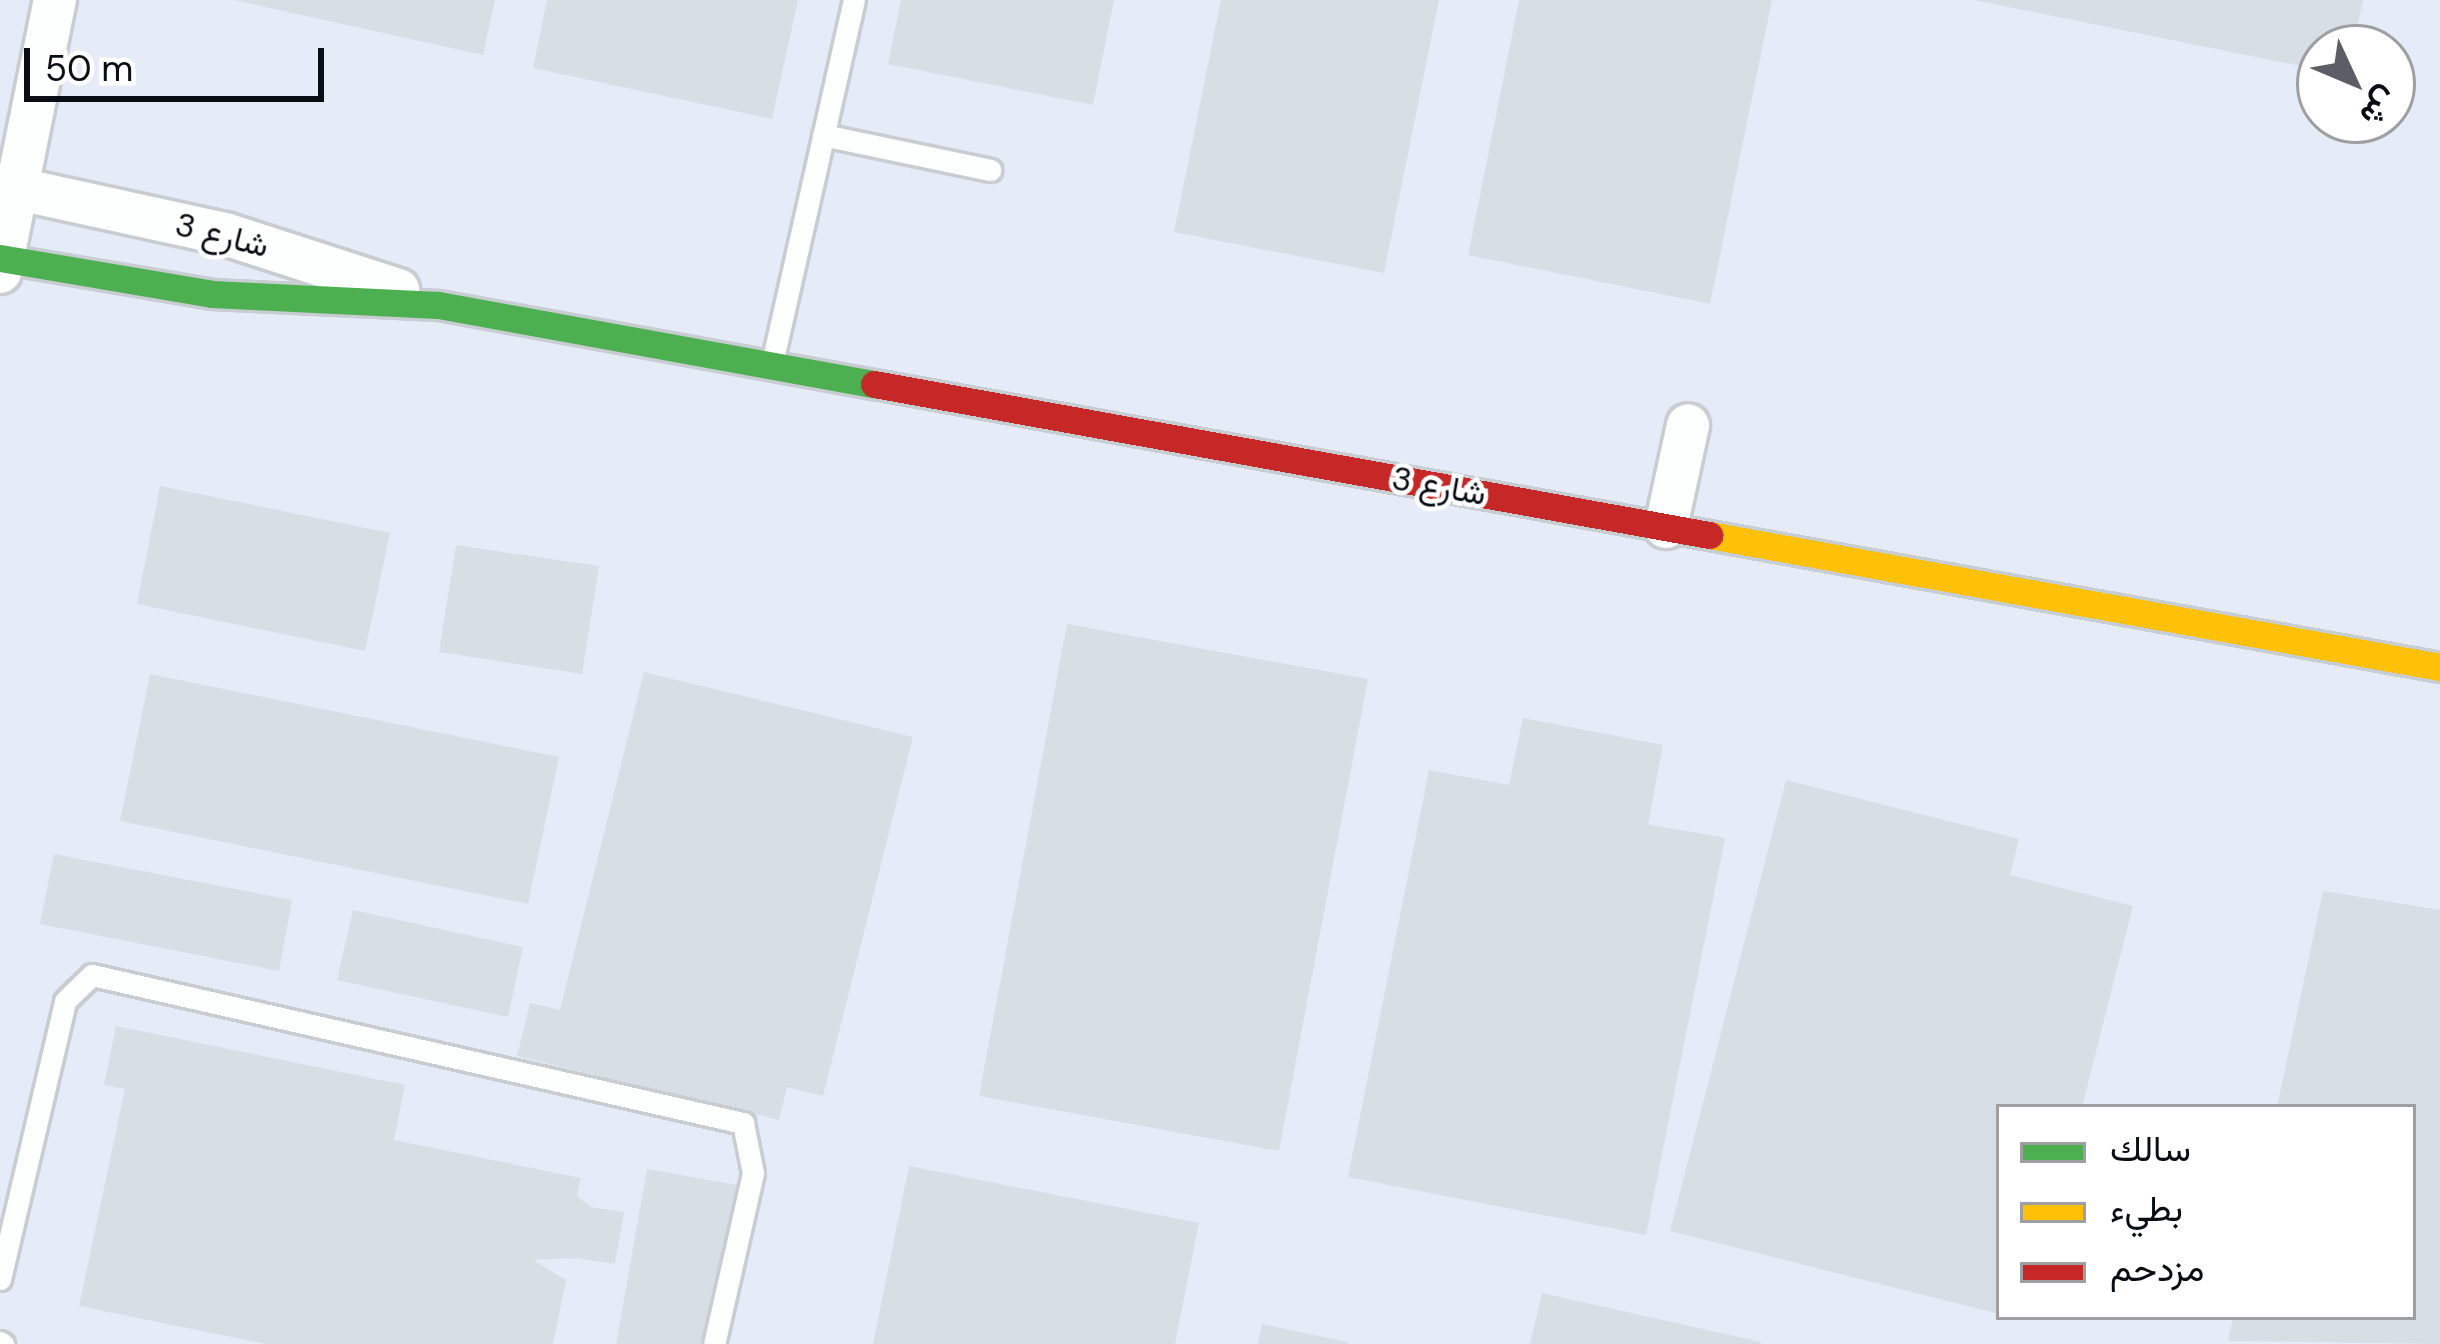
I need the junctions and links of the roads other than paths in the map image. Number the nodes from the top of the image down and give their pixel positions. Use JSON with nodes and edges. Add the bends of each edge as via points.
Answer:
{"nodes":[{"id":1,"x":55,"y":0,"type":"edge"},
{"id":2,"x":854,"y":0,"type":"edge"},
{"id":3,"x":824,"y":135,"type":"junction"},
{"id":4,"x":991,"y":170,"type":"dead end"},
{"id":5,"x":8,"y":187,"type":"edge"},
{"id":6,"x":1,"y":263,"type":"edge"},
{"id":7,"x":438,"y":305,"type":"junction"},
{"id":8,"x":771,"y":365,"type":"junction"},
{"id":9,"x":1688,"y":425,"type":"dead end"},
{"id":10,"x":1666,"y":527,"type":"junction"},
{"id":11,"x":2440,"y":667,"type":"edge"},
{"id":12,"x":0,"y":1279,"type":"edge"},
{"id":13,"x":714,"y":1344,"type":"edge"}],
"edges":[{"from":1,"to":5,"type":"street"},
{"from":2,"to":3,"type":"lane"},
{"from":3,"to":4,"type":"lane"},
{"from":3,"to":8,"type":"lane"},
{"from":5,"to":6,"type":"street"},
{"from":5,"to":7,"type":"street","name":"شارع 3","via":[[243,239]]},
{"from":6,"to":7,"type":"street","name":"شارع 3","via":[[212,294]]},
{"from":7,"to":8,"type":"street","name":"شارع 3"},
{"from":8,"to":10,"type":"street","name":"شارع 3"},
{"from":9,"to":10,"type":"street"},
{"from":10,"to":11,"type":"street","name":"شارع 3"},
{"from":12,"to":13,"type":"lane","via":[[65,1001],[92,975],[742,1123],[752,1173]]}]}
